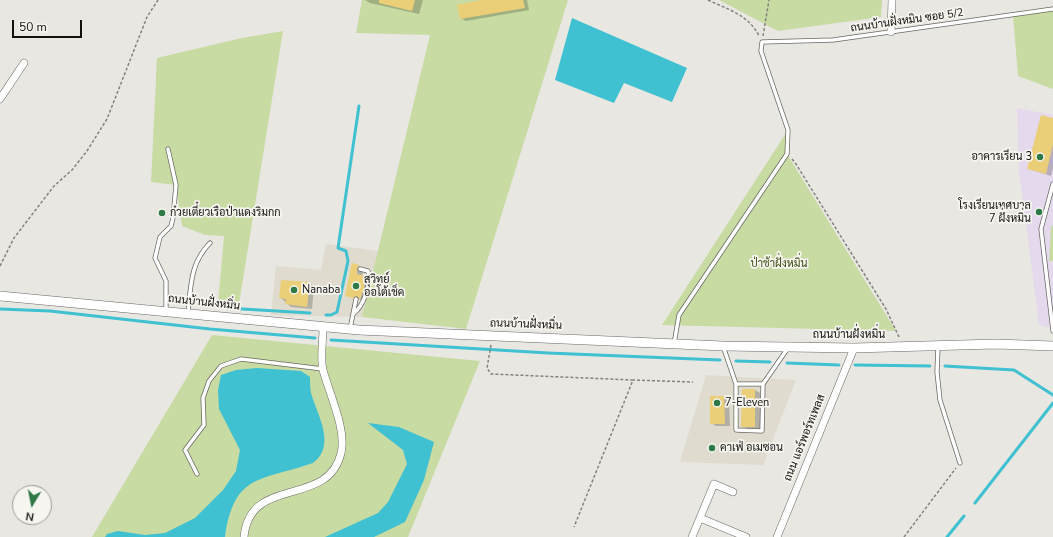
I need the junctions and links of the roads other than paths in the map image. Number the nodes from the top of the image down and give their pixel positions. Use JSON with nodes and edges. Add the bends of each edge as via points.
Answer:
{"nodes":[{"id":1,"x":892,"y":0,"type":"edge"},
{"id":2,"x":1053,"y":9,"type":"edge"},
{"id":3,"x":891,"y":32,"type":"junction"},
{"id":4,"x":24,"y":64,"type":"dead end"},
{"id":5,"x":0,"y":99,"type":"edge"},
{"id":6,"x":168,"y":149,"type":"dead end"},
{"id":7,"x":1053,"y":184,"type":"edge"},
{"id":8,"x":210,"y":243,"type":"dead end"},
{"id":9,"x":360,"y":269,"type":"dead end"},
{"id":10,"x":1047,"y":270,"type":"junction"},
{"id":11,"x":1053,"y":271,"type":"edge"},
{"id":12,"x":0,"y":296,"type":"edge"},
{"id":13,"x":356,"y":299,"type":"dead end"},
{"id":14,"x":166,"y":311,"type":"junction"},
{"id":15,"x":188,"y":314,"type":"junction"},
{"id":16,"x":353,"y":314,"type":"junction"},
{"id":17,"x":323,"y":328,"type":"junction"},
{"id":18,"x":350,"y":330,"type":"junction"},
{"id":19,"x":1053,"y":331,"type":"edge"},
{"id":20,"x":674,"y":344,"type":"junction"},
{"id":21,"x":938,"y":345,"type":"junction"},
{"id":22,"x":723,"y":346,"type":"junction"},
{"id":23,"x":1053,"y":346,"type":"edge"},
{"id":24,"x":788,"y":347,"type":"junction"},
{"id":25,"x":854,"y":348,"type":"junction"},
{"id":26,"x":323,"y":369,"type":"junction"},
{"id":27,"x":736,"y":384,"type":"junction"},
{"id":28,"x":763,"y":384,"type":"junction"},
{"id":29,"x":960,"y":463,"type":"road end"},
{"id":30,"x":197,"y":474,"type":"dead end"},
{"id":31,"x":733,"y":492,"type":"dead end"},
{"id":32,"x":700,"y":518,"type":"junction"},
{"id":33,"x":244,"y":537,"type":"edge"},
{"id":34,"x":692,"y":537,"type":"edge"},
{"id":35,"x":746,"y":537,"type":"edge"},
{"id":36,"x":777,"y":537,"type":"edge"}],
"edges":[{"from":1,"to":3,"type":"street"},
{"from":2,"to":3,"type":"lane","name":"ถนนบ้านฝั่งหมิน ซอย 5/2"},
{"from":3,"to":20,"type":"lane","name":"ถนนบ้านฝั่งหมิน ซอย 5/2","via":[[833,40],[762,42],[762,51],[788,130],[787,154],[678,315]]},
{"from":4,"to":5,"type":"street"},
{"from":6,"to":14,"type":"lane","via":[[176,185],[174,218],[171,226],[160,237],[155,258],[166,281]]},
{"from":7,"to":10,"type":"lane","via":[[1041,229]]},
{"from":8,"to":15,"type":"lane","via":[[198,256],[195,265]]},
{"from":9,"to":16,"type":"lane","via":[[368,271],[370,276],[364,301]]},
{"from":10,"to":11,"type":"lane"},
{"from":10,"to":19,"type":"lane"},
{"from":12,"to":14,"type":"street","name":"ถนนบ้านฝั่งหมิ่น"},
{"from":13,"to":16,"type":"lane"},
{"from":14,"to":15,"type":"street","name":"ถนนบ้านฝั่งหมิ่น"},
{"from":15,"to":17,"type":"street","name":"ถนนบ้านฝั่งหมิ่น"},
{"from":16,"to":18,"type":"lane"},
{"from":17,"to":18,"type":"street","name":"ถนนบ้านฝั่งหมิ่น"},
{"from":17,"to":26,"type":"street"},
{"from":18,"to":20,"type":"street","name":"ถนนบ้านฝั่งหมิ่น"},
{"from":20,"to":22,"type":"street","name":"ถนนบ้านฝั่งหมิ่น"},
{"from":21,"to":23,"type":"street","name":"ถนนบ้านฝั่งหมิ่น"},
{"from":21,"to":25,"type":"street","name":"ถนนบ้านฝั่งหมิ่น"},
{"from":21,"to":29,"type":"lane","via":[[940,400]]},
{"from":22,"to":24,"type":"street","name":"ถนนบ้านฝั่งหมิ่น"},
{"from":22,"to":27,"type":"lane"},
{"from":24,"to":25,"type":"street","name":"ถนนบ้านฝั่งหมิ่น"},
{"from":24,"to":28,"type":"lane"},
{"from":25,"to":36,"type":"street","name":"ถนน แอร์พอร์ทเพลส"},
{"from":26,"to":30,"type":"lane","via":[[241,359],[221,366],[208,380],[203,398],[204,425],[185,450]]},
{"from":26,"to":33,"type":"street","via":[[340,423],[342,452],[335,471],[316,485],[273,497],[253,510],[244,530]]},
{"from":27,"to":28,"type":"lane"},
{"from":27,"to":28,"type":"lane","via":[[736,430],[762,431]]},
{"from":31,"to":32,"type":"street","via":[[714,484]]},
{"from":32,"to":34,"type":"street"},
{"from":32,"to":35,"type":"street"}]}
